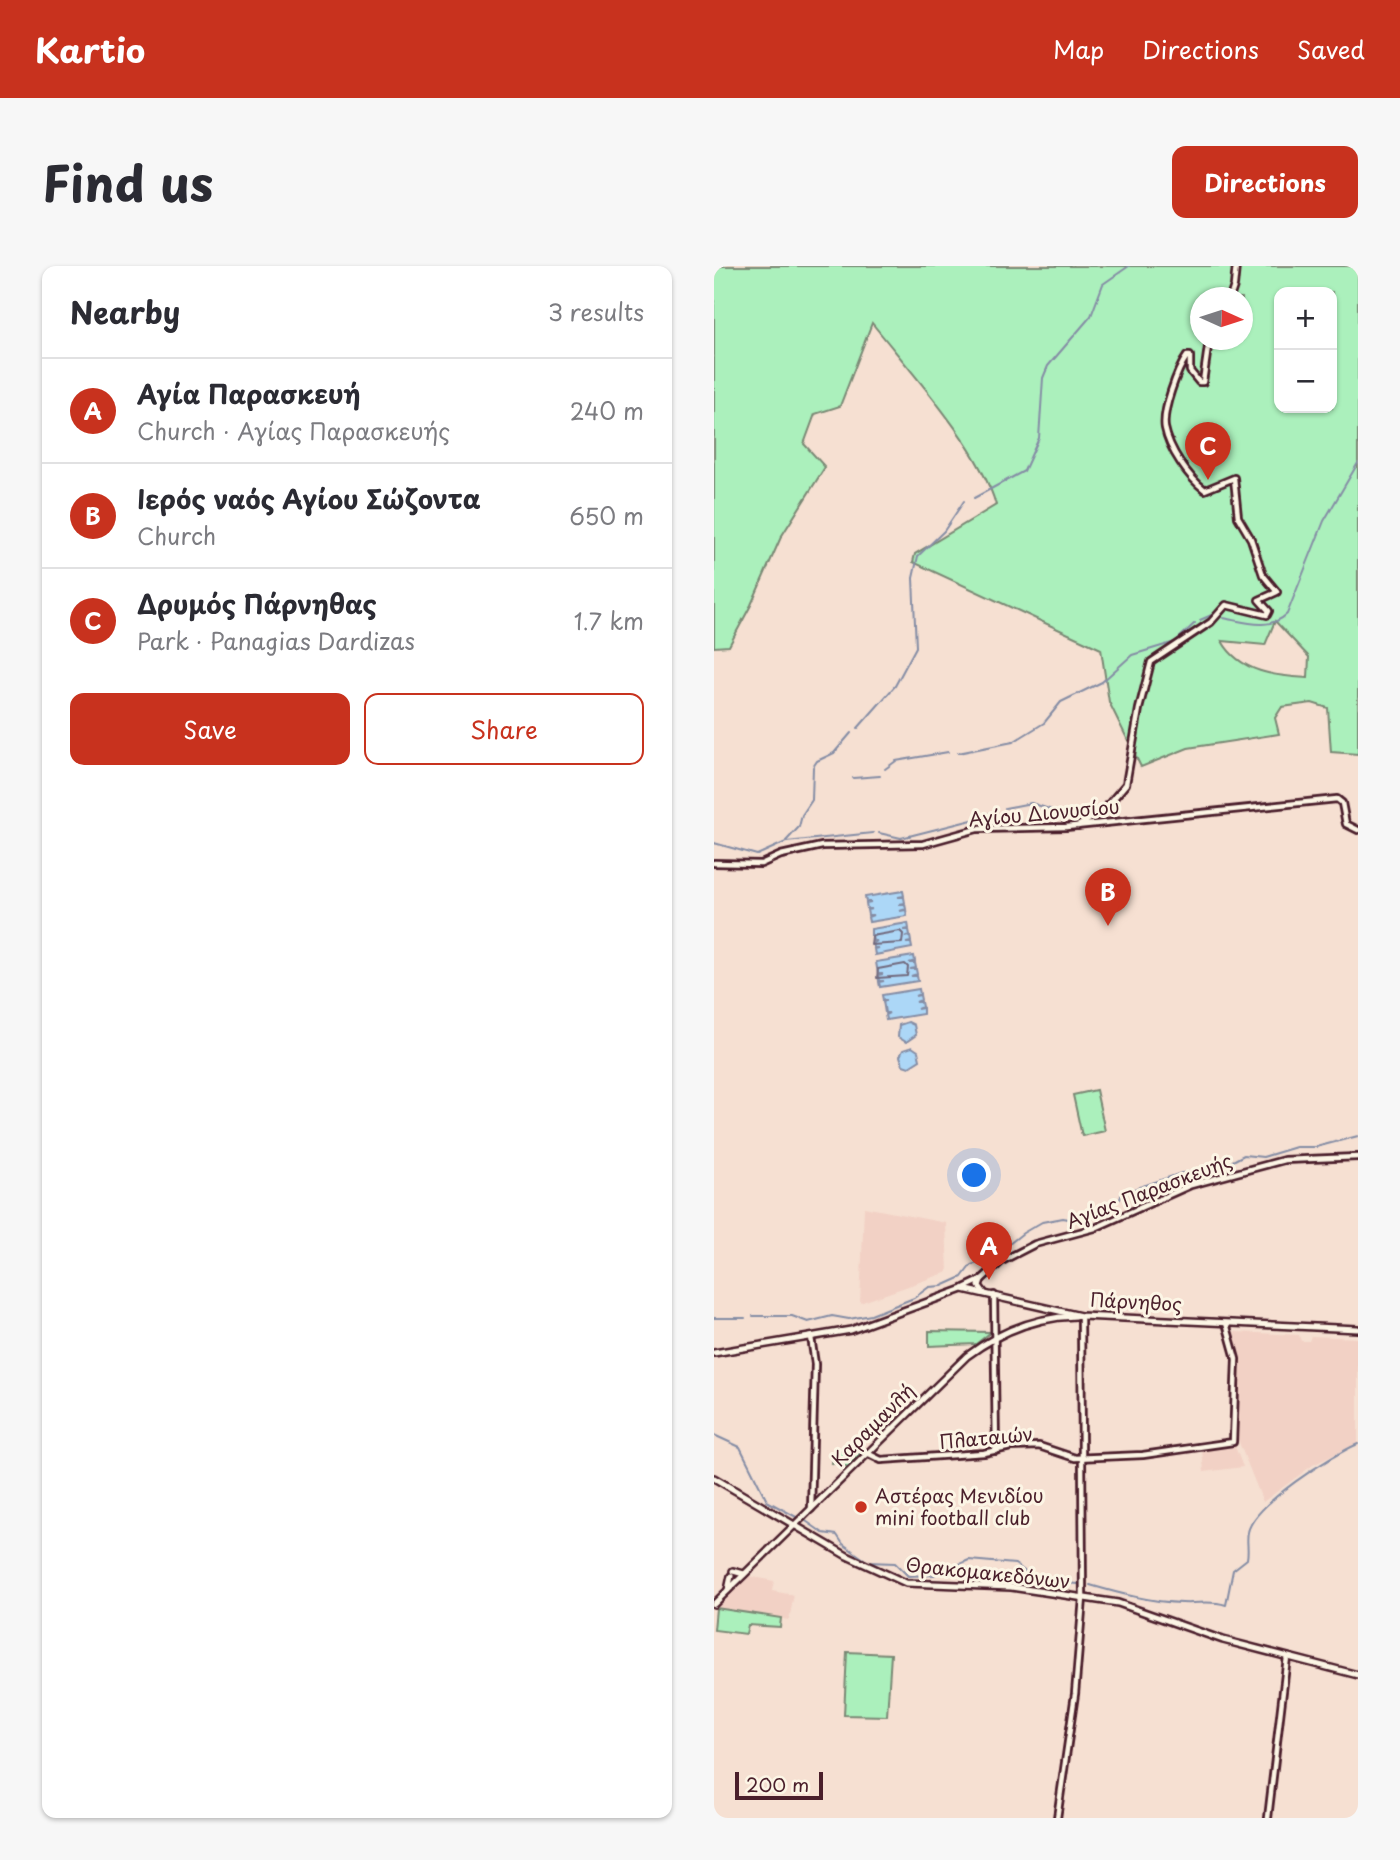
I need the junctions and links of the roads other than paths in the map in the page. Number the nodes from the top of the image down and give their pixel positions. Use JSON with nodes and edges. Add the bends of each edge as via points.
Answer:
{"nodes":[{"id":1,"x":1236,"y":266,"type":"edge"},
{"id":2,"x":1234,"y":287,"type":"edge"},
{"id":3,"x":1208,"y":350,"type":"edge"},
{"id":4,"x":1096,"y":816,"type":"junction"},
{"id":5,"x":1100,"y":822,"type":"junction"},
{"id":6,"x":1078,"y":825,"type":"junction"},
{"id":7,"x":1358,"y":830,"type":"edge"},
{"id":8,"x":714,"y":863,"type":"edge"},
{"id":9,"x":1358,"y":1157,"type":"edge"},
{"id":10,"x":981,"y":1280,"type":"junction"},
{"id":11,"x":963,"y":1289,"type":"junction"},
{"id":12,"x":984,"y":1293,"type":"junction"},
{"id":13,"x":994,"y":1295,"type":"junction"},
{"id":14,"x":1082,"y":1316,"type":"junction"},
{"id":15,"x":1226,"y":1323,"type":"junction"},
{"id":16,"x":1358,"y":1329,"type":"edge"},
{"id":17,"x":811,"y":1337,"type":"junction"},
{"id":18,"x":993,"y":1337,"type":"junction"},
{"id":19,"x":714,"y":1353,"type":"edge"},
{"id":20,"x":996,"y":1451,"type":"junction"},
{"id":21,"x":867,"y":1454,"type":"junction"},
{"id":22,"x":1082,"y":1457,"type":"junction"},
{"id":23,"x":714,"y":1478,"type":"edge"},
{"id":24,"x":811,"y":1509,"type":"junction"},
{"id":25,"x":794,"y":1525,"type":"junction"},
{"id":26,"x":744,"y":1574,"type":"junction"},
{"id":27,"x":727,"y":1592,"type":"junction"},
{"id":28,"x":1083,"y":1598,"type":"junction"},
{"id":29,"x":714,"y":1604,"type":"edge"},
{"id":30,"x":1287,"y":1657,"type":"junction"},
{"id":31,"x":1358,"y":1675,"type":"edge"},
{"id":32,"x":1057,"y":1818,"type":"edge"},
{"id":33,"x":1268,"y":1818,"type":"edge"}],
"edges":[{"from":1,"to":2,"type":"street"},
{"from":3,"to":4,"type":"street","via":[[1203,382],[1190,370],[1190,356],[1179,369],[1166,430],[1185,472],[1205,490],[1234,478],[1238,517],[1251,539],[1259,568],[1277,592],[1259,600],[1269,611],[1267,615],[1225,605],[1212,622],[1151,662],[1127,782]]},
{"from":4,"to":5,"type":"street"},
{"from":4,"to":6,"type":"street"},
{"from":5,"to":6,"type":"street","name":"Αγίου Διονυσίου"},
{"from":5,"to":7,"type":"street","name":"Αγίου Διονυσίου","via":[[1337,799],[1346,824]]},
{"from":6,"to":8,"type":"street","name":"Αγίου Διονυσίου","via":[[977,829],[923,844],[822,846],[761,864]]},
{"from":9,"to":10,"type":"street","name":"Αγίας Παρασκευής","via":[[1284,1160],[1208,1180],[1095,1228],[1035,1244],[1002,1261]]},
{"from":10,"to":11,"type":"street","name":"Αγίας Παρασκευής"},
{"from":10,"to":12,"type":"main road"},
{"from":11,"to":12,"type":"main road","name":"Πάρνηθος"},
{"from":11,"to":17,"type":"main road","via":[[859,1328]]},
{"from":12,"to":13,"type":"main road","name":"Πάρνηθος"},
{"from":13,"to":14,"type":"main road","name":"Πάρνηθος"},
{"from":13,"to":18,"type":"street"},
{"from":14,"to":15,"type":"main road","name":"Πάρνηθος"},
{"from":14,"to":18,"type":"main road","name":"Καραμανλή","via":[[1038,1321]]},
{"from":14,"to":22,"type":"street"},
{"from":15,"to":16,"type":"main road","name":"Πάρνηθος"},
{"from":15,"to":22,"type":"street","name":"Πλαταιών","via":[[1237,1363],[1233,1442],[1143,1455]]},
{"from":17,"to":19,"type":"main road"},
{"from":17,"to":24,"type":"street","via":[[815,1364]]},
{"from":18,"to":20,"type":"street"},
{"from":18,"to":21,"type":"main road","name":"Καραμανλή","via":[[953,1367]]},
{"from":20,"to":21,"type":"street","name":"Πλαταιών","via":[[881,1460]]},
{"from":20,"to":22,"type":"street","name":"Πλαταιών","via":[[1039,1446]]},
{"from":21,"to":24,"type":"main road","name":"Καραμανλή"},
{"from":22,"to":28,"type":"street"},
{"from":23,"to":25,"type":"main road","name":"Θρακομακεδόνων"},
{"from":24,"to":25,"type":"main road","name":"Καραμανλή"},
{"from":25,"to":26,"type":"main road","name":"Καραμανλή"},
{"from":25,"to":28,"type":"main road","name":"Θρακομακεδόνων","via":[[863,1565],[909,1584],[1011,1587]]},
{"from":26,"to":27,"type":"main road","name":"Καραμανλή"},
{"from":26,"to":27,"type":"main road","via":[[732,1574]]},
{"from":27,"to":29,"type":"main road","name":"Καραμανλή"},
{"from":28,"to":30,"type":"main road","name":"Θρακομακεδόνων","via":[[1136,1607],[1223,1640]]},
{"from":28,"to":32,"type":"street"},
{"from":30,"to":31,"type":"main road","name":"Θρακομακεδόνων"},
{"from":30,"to":33,"type":"street"}]}
